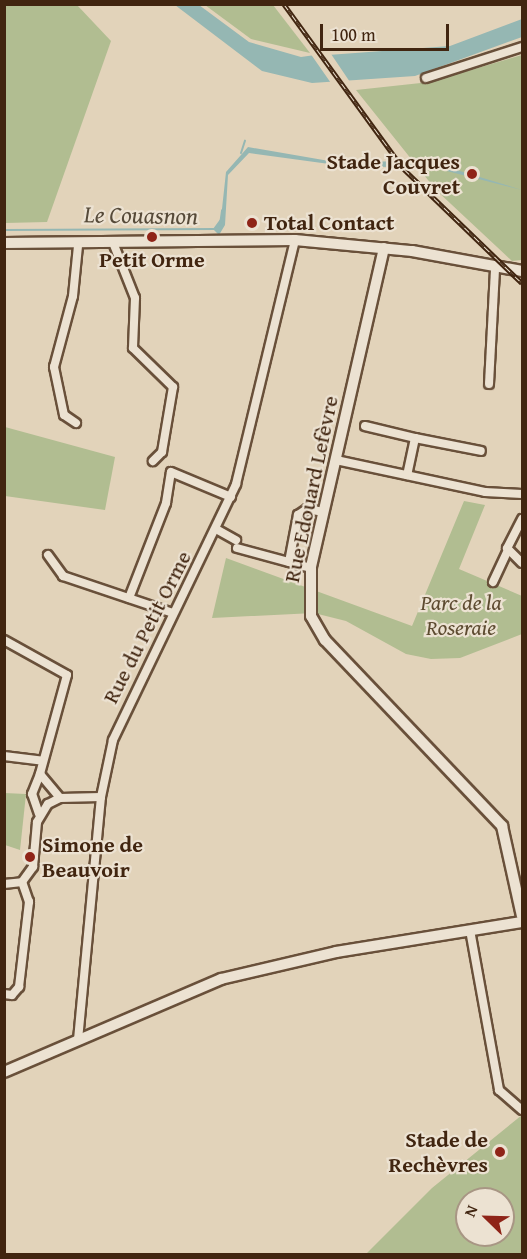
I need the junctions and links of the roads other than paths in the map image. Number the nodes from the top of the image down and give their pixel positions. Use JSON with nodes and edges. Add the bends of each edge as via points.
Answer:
{"nodes":[{"id":1,"x":522,"y":47,"type":"edge"},
{"id":2,"x":426,"y":78,"type":"dead end"},
{"id":3,"x":295,"y":240,"type":"junction"},
{"id":4,"x":4,"y":243,"type":"edge"},
{"id":5,"x":114,"y":245,"type":"junction"},
{"id":6,"x":78,"y":246,"type":"junction"},
{"id":7,"x":384,"y":248,"type":"junction"},
{"id":8,"x":495,"y":268,"type":"junction"},
{"id":9,"x":522,"y":271,"type":"edge"},
{"id":10,"x":489,"y":384,"type":"dead end"},
{"id":11,"x":76,"y":423,"type":"dead end"},
{"id":12,"x":365,"y":426,"type":"dead end"},
{"id":13,"x":415,"y":438,"type":"junction"},
{"id":14,"x":481,"y":451,"type":"dead end"},
{"id":15,"x":336,"y":460,"type":"junction"},
{"id":16,"x":153,"y":461,"type":"dead end"},
{"id":17,"x":406,"y":475,"type":"junction"},
{"id":18,"x":522,"y":494,"type":"edge"},
{"id":19,"x":231,"y":497,"type":"junction"},
{"id":20,"x":324,"y":512,"type":"junction"},
{"id":21,"x":522,"y":519,"type":"edge"},
{"id":22,"x":216,"y":529,"type":"junction"},
{"id":23,"x":236,"y":540,"type":"dead end"},
{"id":24,"x":237,"y":549,"type":"dead end"},
{"id":25,"x":507,"y":552,"type":"junction"},
{"id":26,"x":48,"y":555,"type":"dead end"},
{"id":27,"x":289,"y":562,"type":"junction"},
{"id":28,"x":522,"y":563,"type":"edge"},
{"id":29,"x":311,"y":568,"type":"junction"},
{"id":30,"x":493,"y":582,"type":"dead end"},
{"id":31,"x":129,"y":598,"type":"junction"},
{"id":32,"x":173,"y":613,"type":"junction"},
{"id":33,"x":4,"y":640,"type":"edge"},
{"id":34,"x":4,"y":756,"type":"edge"},
{"id":35,"x":43,"y":761,"type":"junction"},
{"id":36,"x":40,"y":774,"type":"junction"},
{"id":37,"x":101,"y":797,"type":"junction"},
{"id":38,"x":60,"y":798,"type":"junction"},
{"id":39,"x":39,"y":814,"type":"junction"},
{"id":40,"x":22,"y":882,"type":"junction"},
{"id":41,"x":4,"y":884,"type":"edge"},
{"id":42,"x":522,"y":916,"type":"edge"},
{"id":43,"x":522,"y":922,"type":"edge"},
{"id":44,"x":470,"y":930,"type":"junction"},
{"id":45,"x":4,"y":994,"type":"edge"},
{"id":46,"x":78,"y":1040,"type":"junction"},
{"id":47,"x":4,"y":1072,"type":"edge"},
{"id":48,"x":522,"y":1110,"type":"edge"}],
"edges":[{"from":1,"to":2,"type":"street"},
{"from":3,"to":5,"type":"street"},
{"from":3,"to":7,"type":"street"},
{"from":3,"to":19,"type":"street","name":"Rue du Petit Orme"},
{"from":4,"to":6,"type":"street"},
{"from":5,"to":6,"type":"street"},
{"from":5,"to":16,"type":"street","via":[[135,298],[133,348],[173,387],[162,452]]},
{"from":6,"to":11,"type":"street","via":[[73,296],[54,367],[64,415]]},
{"from":7,"to":8,"type":"street"},
{"from":7,"to":15,"type":"street","name":"Rue Edouard Lefèvre"},
{"from":8,"to":9,"type":"street"},
{"from":8,"to":10,"type":"street"},
{"from":12,"to":13,"type":"street"},
{"from":13,"to":14,"type":"street"},
{"from":13,"to":17,"type":"street"},
{"from":15,"to":17,"type":"street"},
{"from":15,"to":20,"type":"street","name":"Rue Edouard Lefèvre"},
{"from":17,"to":18,"type":"street","via":[[485,492]]},
{"from":19,"to":22,"type":"street","name":"Rue du Petit Orme"},
{"from":19,"to":31,"type":"street","via":[[171,472],[166,503]]},
{"from":20,"to":27,"type":"street","via":[[307,509],[298,514]]},
{"from":20,"to":29,"type":"street","name":"Rue Edouard Lefèvre"},
{"from":21,"to":25,"type":"street"},
{"from":22,"to":23,"type":"street"},
{"from":22,"to":32,"type":"street","name":"Rue du Petit Orme"},
{"from":24,"to":27,"type":"street"},
{"from":25,"to":28,"type":"street"},
{"from":25,"to":30,"type":"street"},
{"from":26,"to":31,"type":"street","via":[[63,576]]},
{"from":27,"to":29,"type":"street"},
{"from":29,"to":42,"type":"street","name":"Rue Edouard Lefèvre","via":[[310,609],[320,634],[502,826]]},
{"from":31,"to":32,"type":"street"},
{"from":32,"to":37,"type":"street","name":"Rue du Petit Orme","via":[[113,740]]},
{"from":33,"to":35,"type":"street","via":[[67,675]]},
{"from":34,"to":35,"type":"street"},
{"from":35,"to":36,"type":"street"},
{"from":36,"to":38,"type":"street"},
{"from":36,"to":39,"type":"street","via":[[32,794]]},
{"from":37,"to":38,"type":"street"},
{"from":37,"to":46,"type":"street","name":"Rue du Petit Orme"},
{"from":38,"to":39,"type":"street"},
{"from":39,"to":40,"type":"street","via":[[33,867]]},
{"from":40,"to":41,"type":"street"},
{"from":40,"to":45,"type":"street","via":[[29,902],[19,987],[12,995]]},
{"from":43,"to":44,"type":"street"},
{"from":44,"to":46,"type":"street","via":[[336,952],[221,979]]},
{"from":44,"to":48,"type":"street","via":[[499,1090]]},
{"from":46,"to":47,"type":"street"}]}
